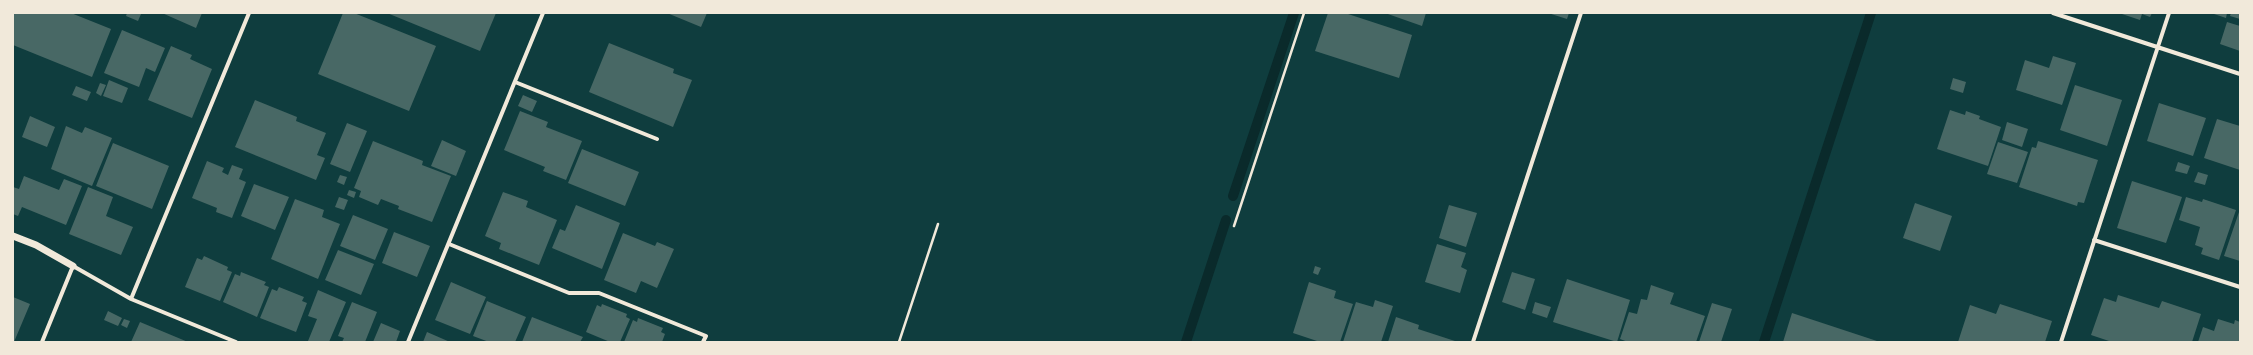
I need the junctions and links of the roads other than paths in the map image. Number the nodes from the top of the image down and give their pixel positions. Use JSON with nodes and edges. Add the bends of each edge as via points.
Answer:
{"nodes":[{"id":1,"x":249,"y":13,"type":"edge"},
{"id":2,"x":543,"y":13,"type":"edge"},
{"id":3,"x":1581,"y":13,"type":"edge"},
{"id":4,"x":2053,"y":13,"type":"edge"},
{"id":5,"x":2168,"y":13,"type":"edge"},
{"id":6,"x":2157,"y":47,"type":"junction"},
{"id":7,"x":2240,"y":74,"type":"edge"},
{"id":8,"x":515,"y":82,"type":"junction"},
{"id":9,"x":657,"y":139,"type":"dead end"},
{"id":10,"x":13,"y":236,"type":"edge"},
{"id":11,"x":2094,"y":240,"type":"junction"},
{"id":12,"x":449,"y":244,"type":"junction"},
{"id":13,"x":73,"y":266,"type":"junction"},
{"id":14,"x":2240,"y":287,"type":"edge"},
{"id":15,"x":131,"y":299,"type":"junction"},
{"id":16,"x":42,"y":342,"type":"edge"},
{"id":17,"x":236,"y":342,"type":"edge"},
{"id":18,"x":408,"y":342,"type":"edge"},
{"id":19,"x":703,"y":342,"type":"edge"},
{"id":20,"x":1473,"y":342,"type":"edge"},
{"id":21,"x":2061,"y":342,"type":"edge"}],
"edges":[{"from":1,"to":15,"type":"street"},
{"from":2,"to":8,"type":"street"},
{"from":3,"to":20,"type":"street"},
{"from":4,"to":6,"type":"street"},
{"from":5,"to":6,"type":"street"},
{"from":6,"to":7,"type":"street"},
{"from":6,"to":11,"type":"street"},
{"from":8,"to":9,"type":"street"},
{"from":8,"to":12,"type":"street"},
{"from":10,"to":13,"type":"street","via":[[36,245]]},
{"from":11,"to":14,"type":"street"},
{"from":11,"to":21,"type":"street"},
{"from":12,"to":18,"type":"street"},
{"from":12,"to":19,"type":"street","via":[[569,293],[599,293],[706,336]]},
{"from":13,"to":15,"type":"street"},
{"from":13,"to":16,"type":"street"},
{"from":15,"to":17,"type":"street"}]}
